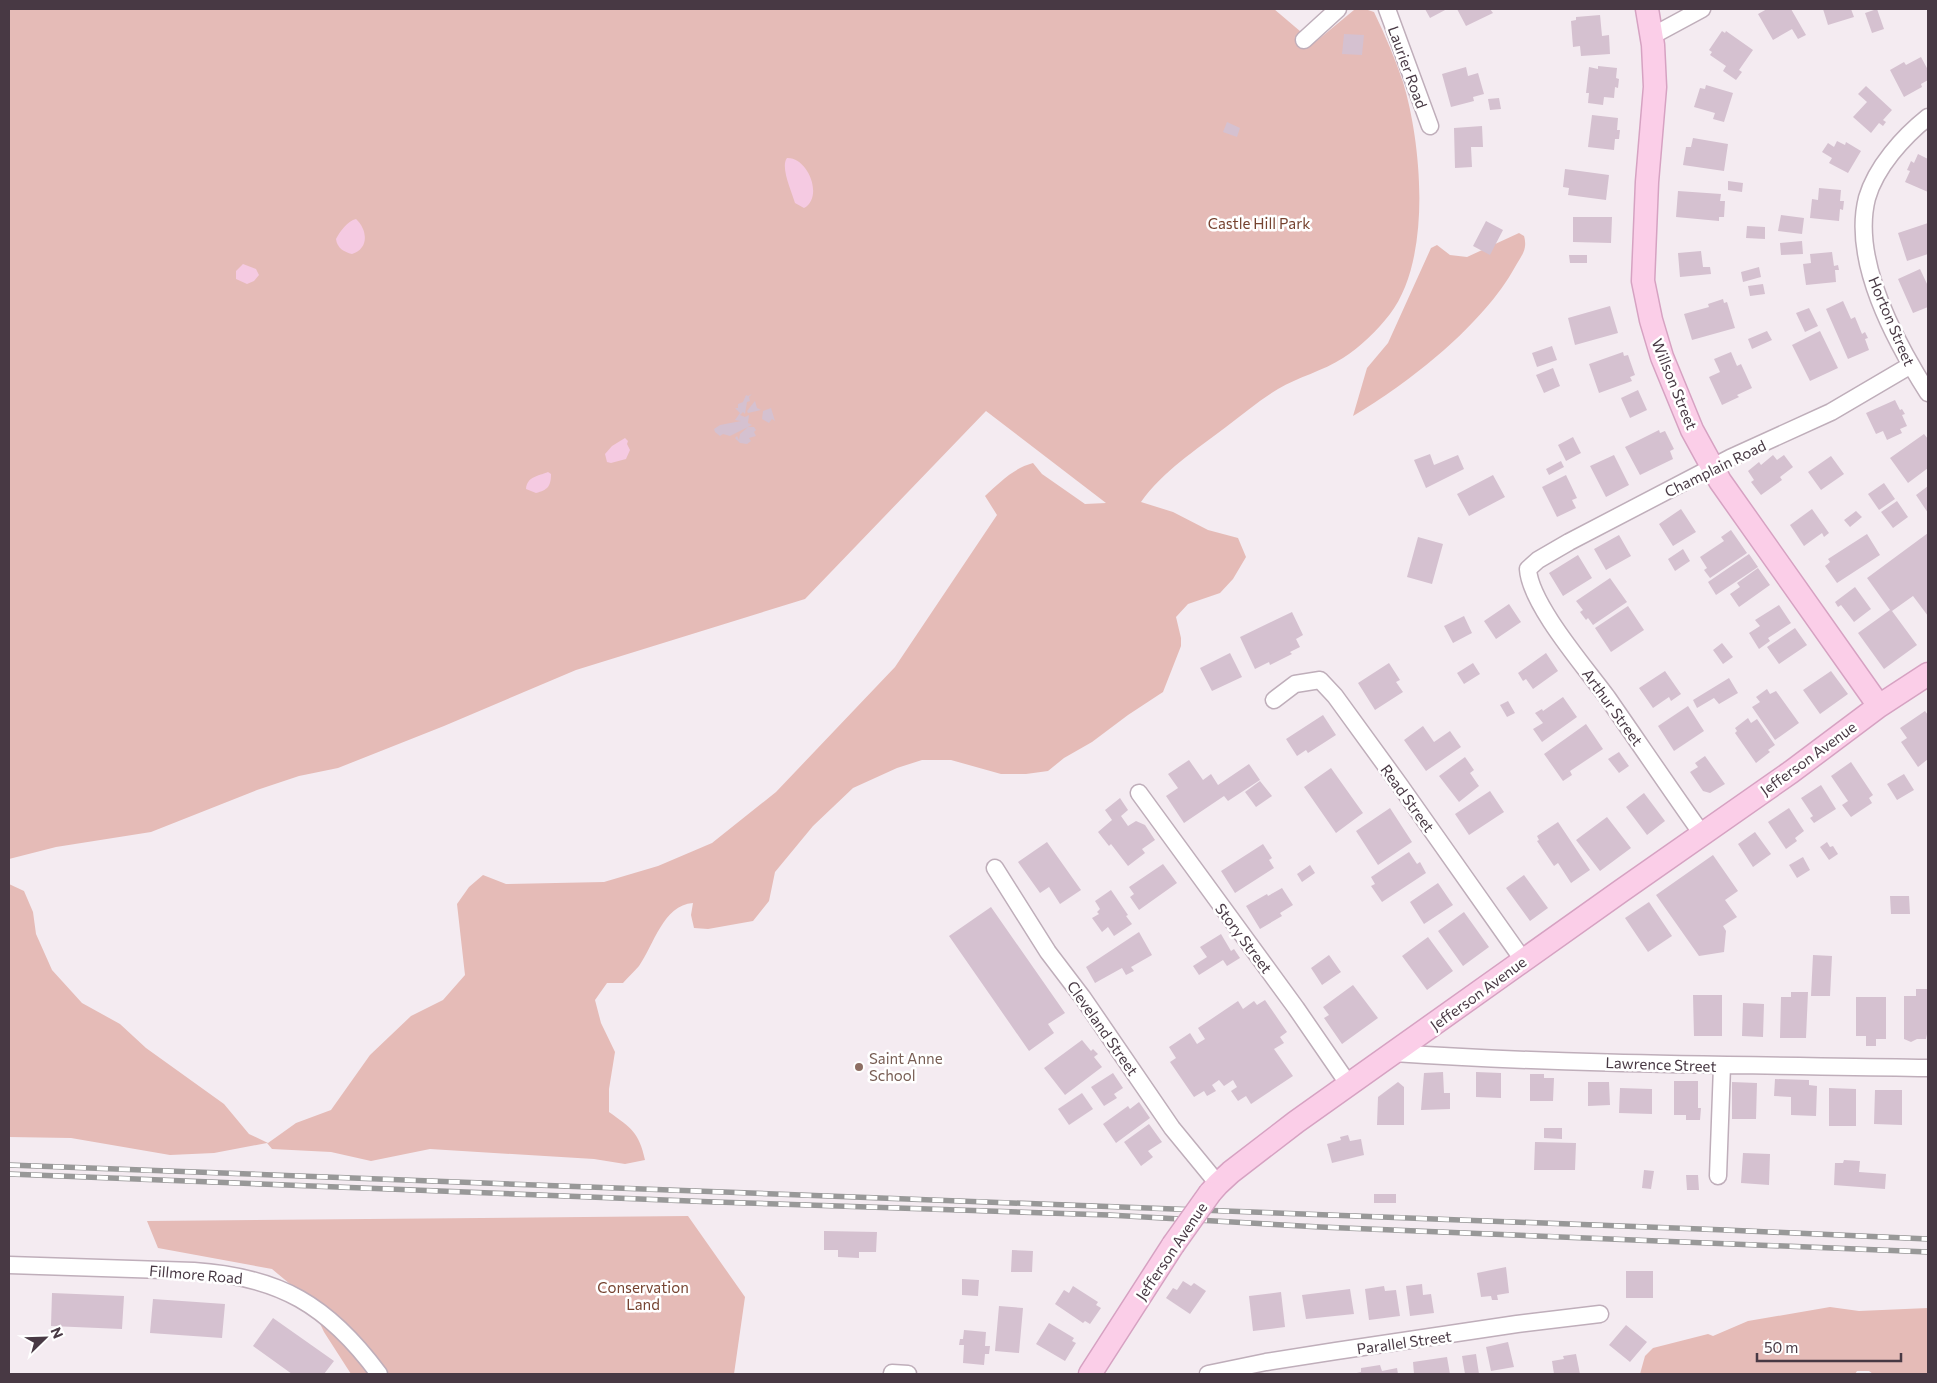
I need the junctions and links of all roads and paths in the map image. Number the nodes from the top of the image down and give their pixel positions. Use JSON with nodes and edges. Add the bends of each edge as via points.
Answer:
{"nodes":[{"id":1,"x":1338,"y":9,"type":"edge"},
{"id":2,"x":1387,"y":9,"type":"edge"},
{"id":3,"x":1647,"y":9,"type":"edge"},
{"id":4,"x":1702,"y":9,"type":"edge"},
{"id":5,"x":1652,"y":36,"type":"junction"},
{"id":6,"x":1304,"y":40,"type":"dead end"},
{"id":7,"x":1928,"y":117,"type":"edge"},
{"id":8,"x":1430,"y":126,"type":"dead end"},
{"id":9,"x":1911,"y":365,"type":"junction"},
{"id":10,"x":1928,"y":393,"type":"edge"},
{"id":11,"x":1713,"y":468,"type":"junction"},
{"id":12,"x":1529,"y":578,"type":"joint"},
{"id":13,"x":1926,"y":680,"type":"edge"},
{"id":14,"x":1274,"y":700,"type":"dead end"},
{"id":15,"x":1879,"y":706,"type":"junction"},
{"id":16,"x":1139,"y":793,"type":"dead end"},
{"id":17,"x":1702,"y":834,"type":"junction"},
{"id":18,"x":995,"y":868,"type":"dead end"},
{"id":19,"x":1524,"y":960,"type":"junction"},
{"id":20,"x":1394,"y":1053,"type":"junction"},
{"id":21,"x":1722,"y":1066,"type":"junction"},
{"id":22,"x":1928,"y":1068,"type":"edge"},
{"id":23,"x":1348,"y":1085,"type":"junction"},
{"id":24,"x":1718,"y":1176,"type":"dead end"},
{"id":25,"x":1214,"y":1188,"type":"junction"},
{"id":26,"x":9,"y":1265,"type":"edge"},
{"id":27,"x":1600,"y":1314,"type":"dead end"},
{"id":28,"x":379,"y":1374,"type":"edge"},
{"id":29,"x":1090,"y":1374,"type":"edge"},
{"id":30,"x":1208,"y":1374,"type":"edge"}],
"edges":[{"from":1,"to":6,"type":"street"},
{"from":2,"to":8,"type":"street","name":"Laurier Road"},
{"from":3,"to":5,"type":"main road","name":"Willson Street"},
{"from":4,"to":5,"type":"street"},
{"from":5,"to":11,"type":"main road","name":"Willson Street","via":[[1656,86],[1644,281],[1662,357],[1692,430]]},
{"from":7,"to":9,"type":"street","name":"Horton Street","via":[[1900,144],[1878,173],[1868,198],[1863,226],[1868,262],[1878,296]]},
{"from":9,"to":10,"type":"street","name":"Horton Street"},
{"from":9,"to":11,"type":"street","name":"Champlain Road","via":[[1831,412]]},
{"from":11,"to":12,"type":"street","name":"Champlain Road","via":[[1538,560],[1528,569]]},
{"from":11,"to":15,"type":"main road","name":"Willson Street"},
{"from":12,"to":17,"type":"street","name":"Arthur Street","via":[[1535,594],[1567,645]]},
{"from":13,"to":15,"type":"main road","name":"Jefferson Avenue"},
{"from":14,"to":19,"type":"street","name":"Read Street","via":[[1296,684],[1320,680],[1325,685]]},
{"from":15,"to":17,"type":"main road","name":"Jefferson Avenue"},
{"from":16,"to":23,"type":"street","name":"Story Street","via":[[1296,1008]]},
{"from":17,"to":19,"type":"main road","name":"Jefferson Avenue"},
{"from":18,"to":25,"type":"street","name":"Cleveland Street","via":[[1048,952]]},
{"from":19,"to":20,"type":"main road","name":"Jefferson Avenue"},
{"from":20,"to":21,"type":"street","name":"Lawrence Street"},
{"from":20,"to":23,"type":"main road","name":"Jefferson Avenue"},
{"from":21,"to":22,"type":"street","name":"Lawrence Street"},
{"from":21,"to":24,"type":"street"},
{"from":23,"to":25,"type":"main road","name":"Jefferson Avenue"},
{"from":25,"to":29,"type":"main road","name":"Jefferson Avenue","bridge":true},
{"from":26,"to":28,"type":"street","name":"Fillmore Road","via":[[194,1271],[250,1278],[304,1301],[328,1318],[356,1345]]},
{"from":27,"to":30,"type":"street","name":"Parallel Street","via":[[1266,1362]]}]}
